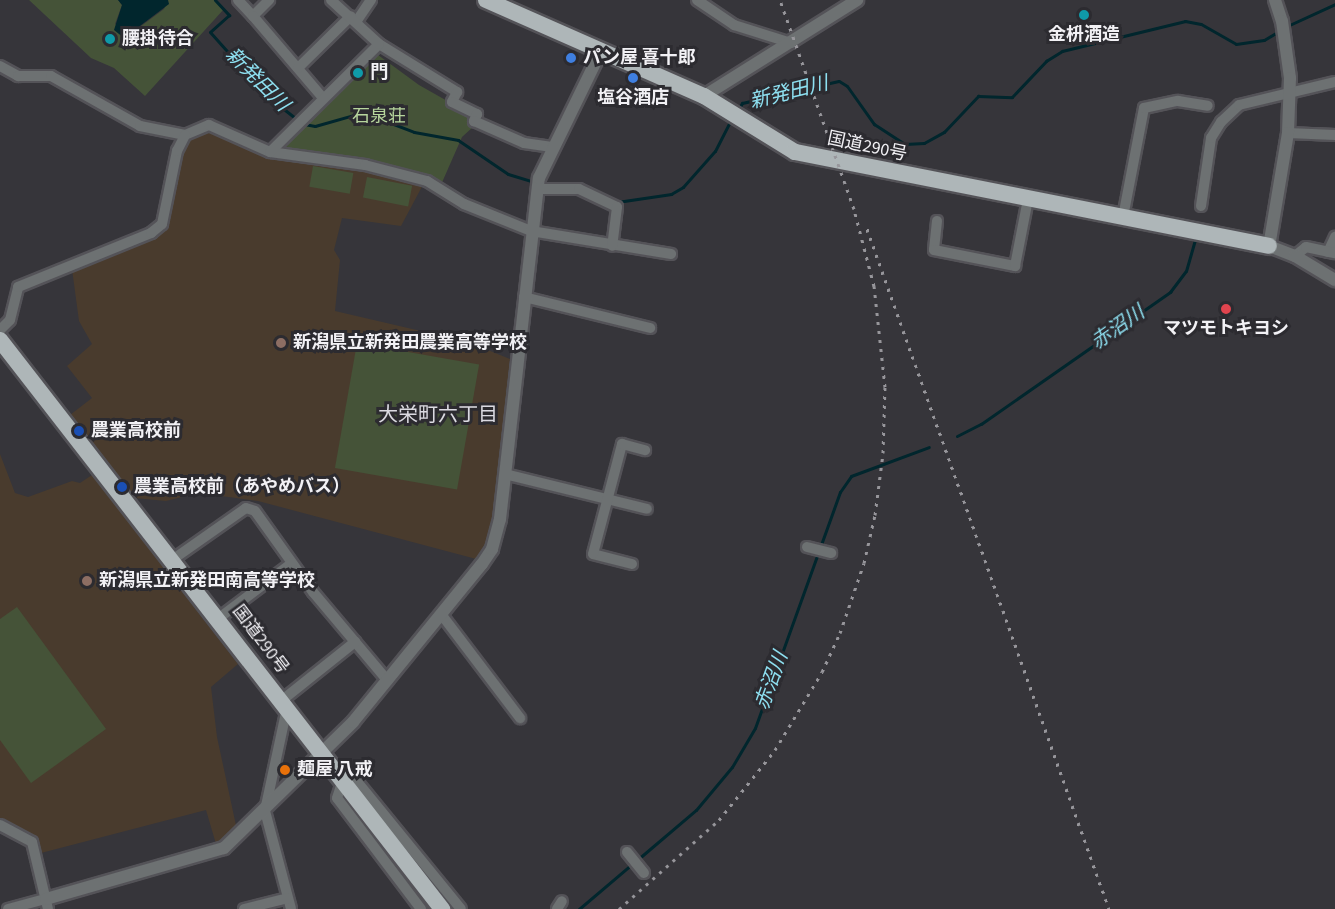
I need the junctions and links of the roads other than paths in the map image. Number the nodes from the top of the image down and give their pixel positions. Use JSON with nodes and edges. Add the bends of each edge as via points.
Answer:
{"nodes":[{"id":1,"x":238,"y":0,"type":"edge"},
{"id":2,"x":269,"y":0,"type":"edge"},
{"id":3,"x":331,"y":0,"type":"edge"},
{"id":4,"x":371,"y":0,"type":"edge"},
{"id":5,"x":486,"y":0,"type":"edge"},
{"id":6,"x":697,"y":0,"type":"edge"},
{"id":7,"x":857,"y":0,"type":"edge"},
{"id":8,"x":1275,"y":0,"type":"edge"},
{"id":9,"x":253,"y":16,"type":"junction"},
{"id":10,"x":354,"y":19,"type":"junction"},
{"id":11,"x":379,"y":44,"type":"junction"},
{"id":12,"x":791,"y":44,"type":"junction"},
{"id":13,"x":601,"y":51,"type":"junction"},
{"id":14,"x":0,"y":66,"type":"edge"},
{"id":15,"x":298,"y":68,"type":"junction"},
{"id":16,"x":1335,"y":82,"type":"edge"},
{"id":17,"x":1289,"y":92,"type":"junction"},
{"id":18,"x":705,"y":96,"type":"junction"},
{"id":19,"x":323,"y":98,"type":"junction"},
{"id":20,"x":1208,"y":106,"type":"dead end"},
{"id":21,"x":1288,"y":133,"type":"junction"},
{"id":22,"x":185,"y":135,"type":"junction"},
{"id":23,"x":1335,"y":135,"type":"edge"},
{"id":24,"x":554,"y":147,"type":"junction"},
{"id":25,"x":270,"y":152,"type":"junction"},
{"id":26,"x":538,"y":184,"type":"junction"},
{"id":27,"x":1028,"y":199,"type":"junction"},
{"id":28,"x":1201,"y":206,"type":"dead end"},
{"id":29,"x":1123,"y":217,"type":"junction"},
{"id":30,"x":937,"y":221,"type":"dead end"},
{"id":31,"x":531,"y":231,"type":"junction"},
{"id":32,"x":1335,"y":237,"type":"edge"},
{"id":33,"x":612,"y":246,"type":"junction"},
{"id":34,"x":1269,"y":246,"type":"junction"},
{"id":35,"x":1332,"y":253,"type":"edge"},
{"id":36,"x":671,"y":254,"type":"dead end"},
{"id":37,"x":1295,"y":256,"type":"junction"},
{"id":38,"x":1335,"y":280,"type":"edge"},
{"id":39,"x":525,"y":297,"type":"junction"},
{"id":40,"x":650,"y":328,"type":"dead end"},
{"id":41,"x":0,"y":330,"type":"edge"},
{"id":42,"x":0,"y":340,"type":"edge"},
{"id":43,"x":645,"y":450,"type":"dead end"},
{"id":44,"x":505,"y":474,"type":"junction"},
{"id":45,"x":606,"y":498,"type":"junction"},
{"id":46,"x":647,"y":509,"type":"dead end"},
{"id":47,"x":807,"y":547,"type":"dead end"},
{"id":48,"x":831,"y":553,"type":"dead end"},
{"id":49,"x":172,"y":560,"type":"junction"},
{"id":50,"x":292,"y":563,"type":"junction"},
{"id":51,"x":632,"y":564,"type":"dead end"},
{"id":52,"x":441,"y":614,"type":"junction"},
{"id":53,"x":219,"y":618,"type":"junction"},
{"id":54,"x":356,"y":642,"type":"junction"},
{"id":55,"x":388,"y":681,"type":"junction"},
{"id":56,"x":284,"y":705,"type":"junction"},
{"id":57,"x":520,"y":717,"type":"dead end"},
{"id":58,"x":322,"y":753,"type":"junction"},
{"id":59,"x":342,"y":780,"type":"junction"},
{"id":60,"x":265,"y":811,"type":"junction"},
{"id":61,"x":0,"y":825,"type":"edge"},
{"id":62,"x":627,"y":852,"type":"dead end"},
{"id":63,"x":644,"y":873,"type":"dead end"},
{"id":64,"x":288,"y":897,"type":"junction"},
{"id":65,"x":47,"y":904,"type":"edge"},
{"id":66,"x":8,"y":909,"type":"edge"},
{"id":67,"x":244,"y":909,"type":"edge"},
{"id":68,"x":291,"y":909,"type":"edge"},
{"id":69,"x":421,"y":909,"type":"edge"},
{"id":70,"x":442,"y":909,"type":"edge"},
{"id":71,"x":461,"y":909,"type":"edge"}],
"edges":[{"from":1,"to":9,"type":"street"},
{"from":2,"to":9,"type":"street"},
{"from":3,"to":10,"type":"street"},
{"from":4,"to":10,"type":"street"},
{"from":5,"to":13,"type":"highway","name":"国道290号"},
{"from":6,"to":12,"type":"street","via":[[734,25]]},
{"from":7,"to":12,"type":"street"},
{"from":8,"to":17,"type":"street","via":[[1282,21]]},
{"from":9,"to":15,"type":"street"},
{"from":10,"to":11,"type":"street"},
{"from":10,"to":15,"type":"street"},
{"from":11,"to":19,"type":"street"},
{"from":11,"to":24,"type":"street","via":[[457,92],[452,102],[477,114],[474,121],[524,143]]},
{"from":12,"to":18,"type":"street"},
{"from":13,"to":18,"type":"highway","name":"国道290号"},
{"from":13,"to":24,"type":"street"},
{"from":14,"to":22,"type":"street","via":[[18,76],[51,76],[140,126]]},
{"from":15,"to":19,"type":"street"},
{"from":16,"to":17,"type":"street"},
{"from":17,"to":21,"type":"street"},
{"from":17,"to":28,"type":"street","via":[[1239,105],[1221,122],[1211,138]]},
{"from":18,"to":27,"type":"highway","name":"国道290号","via":[[795,152]]},
{"from":19,"to":25,"type":"street"},
{"from":20,"to":29,"type":"street","via":[[1178,101],[1144,108]]},
{"from":21,"to":23,"type":"street"},
{"from":21,"to":34,"type":"street"},
{"from":22,"to":25,"type":"street","via":[[209,125]]},
{"from":22,"to":41,"type":"street","via":[[177,151],[162,224],[151,233],[18,287],[10,320]]},
{"from":24,"to":26,"type":"street"},
{"from":25,"to":31,"type":"street","via":[[365,165],[427,181],[464,204]]},
{"from":26,"to":31,"type":"street"},
{"from":26,"to":33,"type":"street","via":[[579,189],[617,207]]},
{"from":27,"to":29,"type":"highway","name":"国道290号"},
{"from":27,"to":30,"type":"street","via":[[1015,266],[934,250]]},
{"from":29,"to":34,"type":"highway","name":"国道290号"},
{"from":31,"to":33,"type":"street"},
{"from":31,"to":39,"type":"street"},
{"from":32,"to":35,"type":"street"},
{"from":33,"to":36,"type":"street"},
{"from":34,"to":37,"type":"street"},
{"from":35,"to":37,"type":"street","via":[[1306,248]]},
{"from":37,"to":38,"type":"street"},
{"from":39,"to":40,"type":"street"},
{"from":39,"to":44,"type":"street"},
{"from":42,"to":49,"type":"highway","name":"国道290号"},
{"from":43,"to":45,"type":"street","via":[[622,444]]},
{"from":44,"to":45,"type":"street"},
{"from":44,"to":52,"type":"street","via":[[492,549]]},
{"from":45,"to":46,"type":"street"},
{"from":45,"to":51,"type":"street","via":[[593,554]]},
{"from":47,"to":48,"type":"street"},
{"from":49,"to":50,"type":"street","via":[[246,508],[255,511]]},
{"from":49,"to":53,"type":"highway","name":"国道290号"},
{"from":50,"to":53,"type":"street"},
{"from":50,"to":54,"type":"street"},
{"from":52,"to":55,"type":"street"},
{"from":52,"to":57,"type":"street"},
{"from":53,"to":56,"type":"highway","name":"国道290号"},
{"from":54,"to":55,"type":"street"},
{"from":54,"to":56,"type":"street"},
{"from":55,"to":58,"type":"street"},
{"from":56,"to":58,"type":"highway","name":"国道290号"},
{"from":56,"to":60,"type":"street"},
{"from":58,"to":59,"type":"highway","name":"国道290号"},
{"from":58,"to":60,"type":"street"},
{"from":59,"to":69,"type":"street","via":[[337,798]]},
{"from":59,"to":70,"type":"highway","name":"国道290号"},
{"from":59,"to":71,"type":"street","via":[[349,777],[359,784]]},
{"from":60,"to":64,"type":"street"},
{"from":60,"to":65,"type":"street","via":[[224,848]]},
{"from":61,"to":65,"type":"street","via":[[32,842]]},
{"from":62,"to":63,"type":"street"},
{"from":64,"to":67,"type":"street"},
{"from":64,"to":68,"type":"street"},
{"from":65,"to":66,"type":"street"}]}
